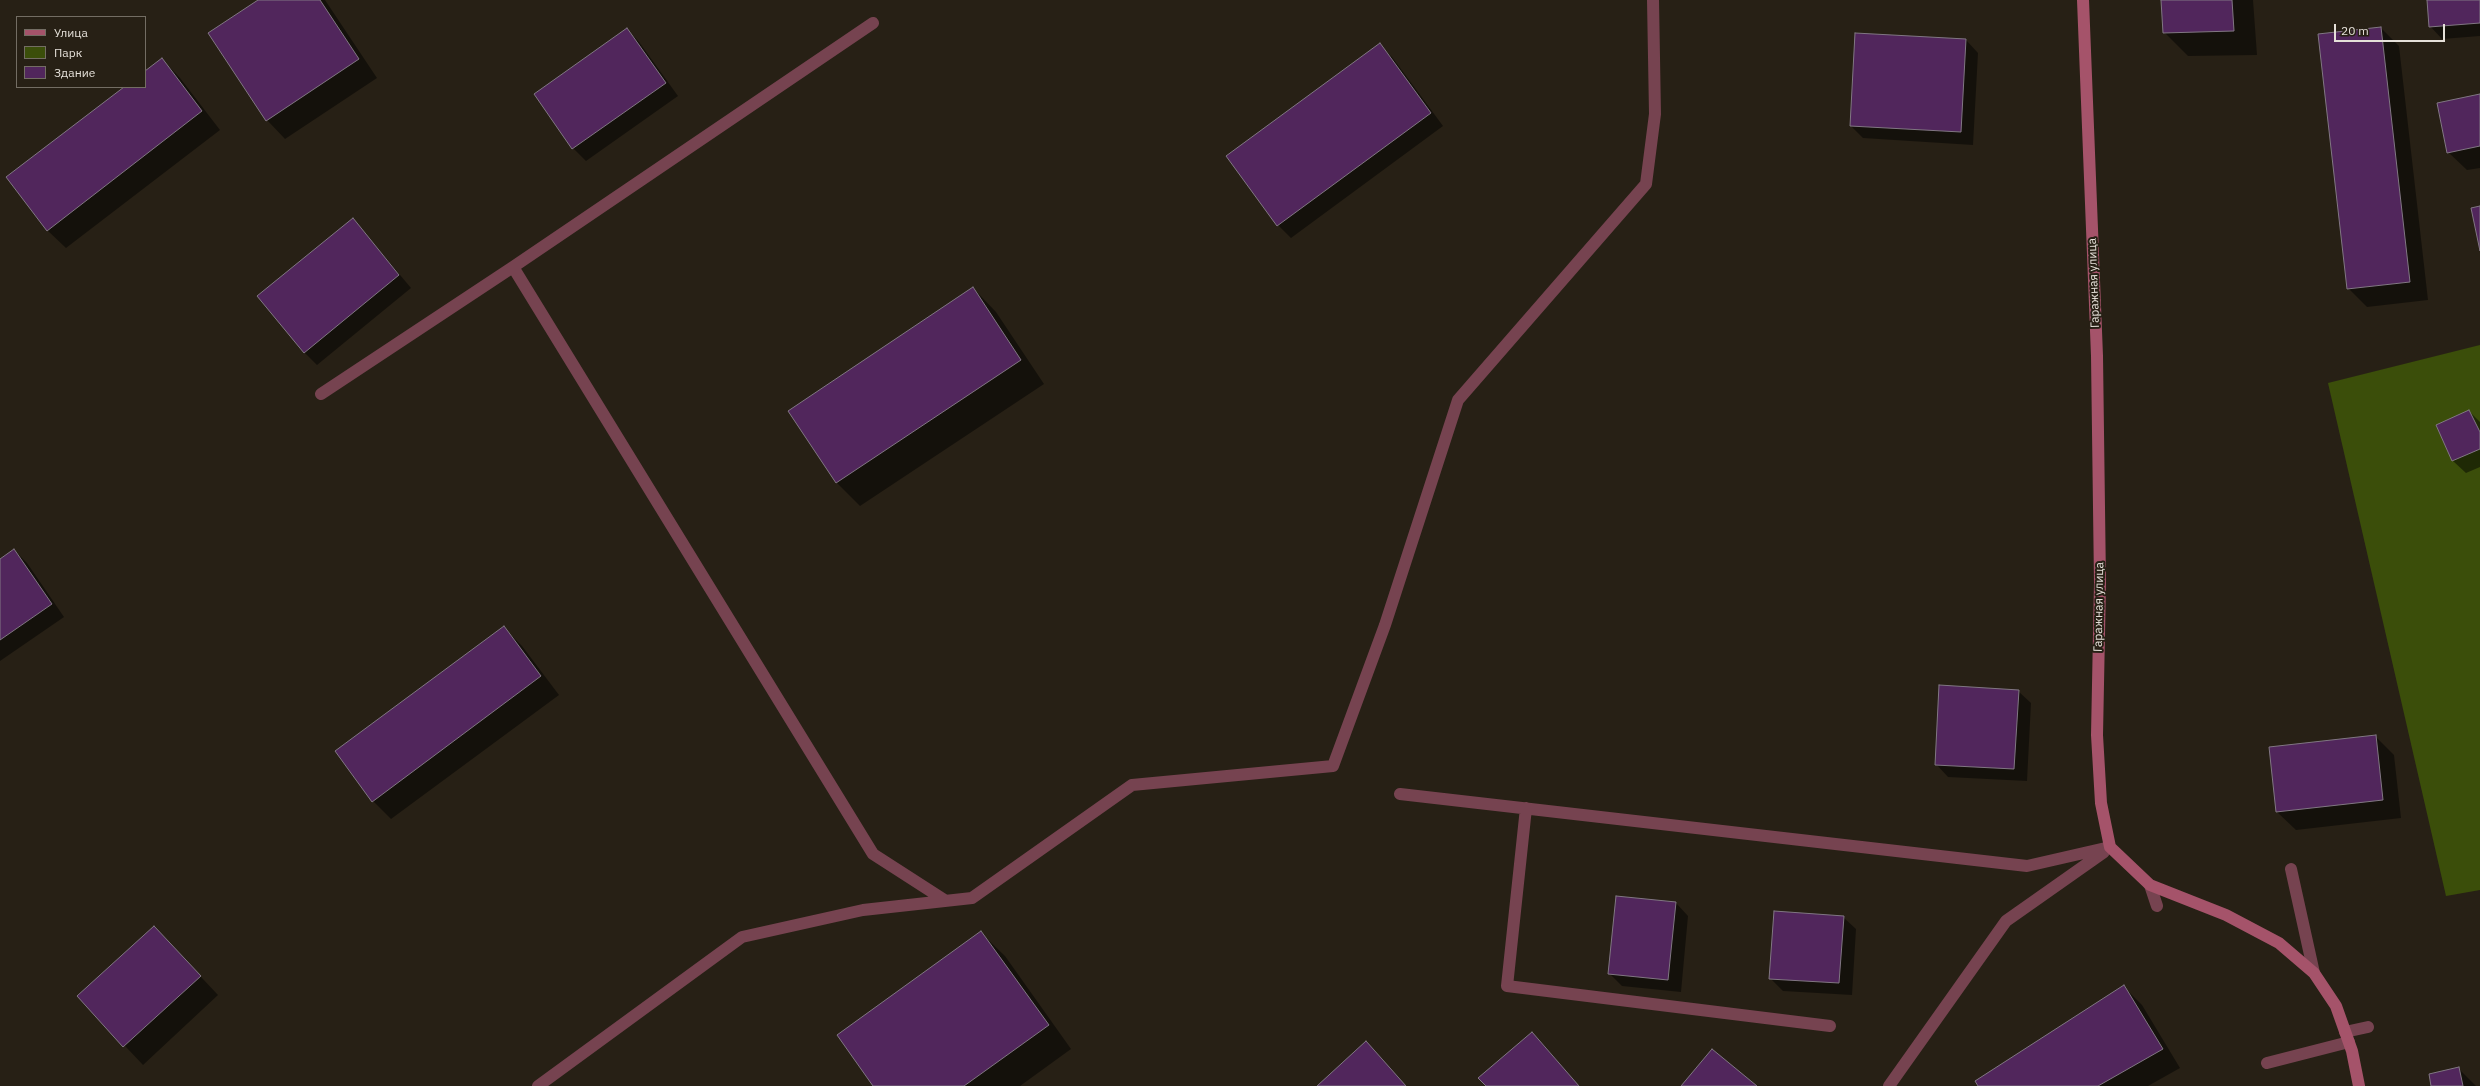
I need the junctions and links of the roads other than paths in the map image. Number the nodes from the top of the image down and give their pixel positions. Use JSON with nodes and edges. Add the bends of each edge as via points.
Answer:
{"nodes":[{"id":1,"x":1653,"y":0,"type":"edge"},
{"id":2,"x":2083,"y":0,"type":"edge"},
{"id":3,"x":873,"y":23,"type":"dead end"},
{"id":4,"x":513,"y":267,"type":"junction"},
{"id":5,"x":321,"y":394,"type":"dead end"},
{"id":6,"x":1400,"y":794,"type":"dead end"},
{"id":7,"x":1526,"y":808,"type":"junction"},
{"id":8,"x":2110,"y":848,"type":"junction"},
{"id":9,"x":2291,"y":869,"type":"dead end"},
{"id":10,"x":2150,"y":886,"type":"junction"},
{"id":11,"x":946,"y":901,"type":"junction"},
{"id":12,"x":2157,"y":906,"type":"dead end"},
{"id":13,"x":2314,"y":972,"type":"junction"},
{"id":14,"x":1830,"y":1026,"type":"dead end"},
{"id":15,"x":2368,"y":1027,"type":"dead end"},
{"id":16,"x":2347,"y":1037,"type":"junction"},
{"id":17,"x":2267,"y":1063,"type":"dead end"},
{"id":18,"x":538,"y":1086,"type":"edge"},
{"id":19,"x":1888,"y":1086,"type":"edge"},
{"id":20,"x":2359,"y":1086,"type":"edge"}],
"edges":[{"from":1,"to":11,"type":"street","via":[[1655,114],[1646,184],[1458,400],[1385,625],[1333,766],[1132,785],[972,898]]},
{"from":2,"to":8,"type":"street","name":"Гаражная улица","via":[[2097,356],[2100,583],[2097,735],[2101,803]]},
{"from":3,"to":4,"type":"street"},
{"from":4,"to":5,"type":"street"},
{"from":4,"to":11,"type":"street","via":[[873,854]]},
{"from":6,"to":7,"type":"street"},
{"from":7,"to":8,"type":"street","via":[[2027,866]]},
{"from":7,"to":14,"type":"street","via":[[1506,986]]},
{"from":8,"to":10,"type":"street"},
{"from":8,"to":19,"type":"street","via":[[2006,921]]},
{"from":9,"to":13,"type":"street"},
{"from":10,"to":12,"type":"street"},
{"from":10,"to":13,"type":"street","via":[[2226,914],[2279,943]]},
{"from":11,"to":18,"type":"street","via":[[863,910],[742,937]]},
{"from":13,"to":16,"type":"street","via":[[2336,1006]]},
{"from":15,"to":16,"type":"street"},
{"from":16,"to":17,"type":"street"},
{"from":16,"to":20,"type":"street"}]}
